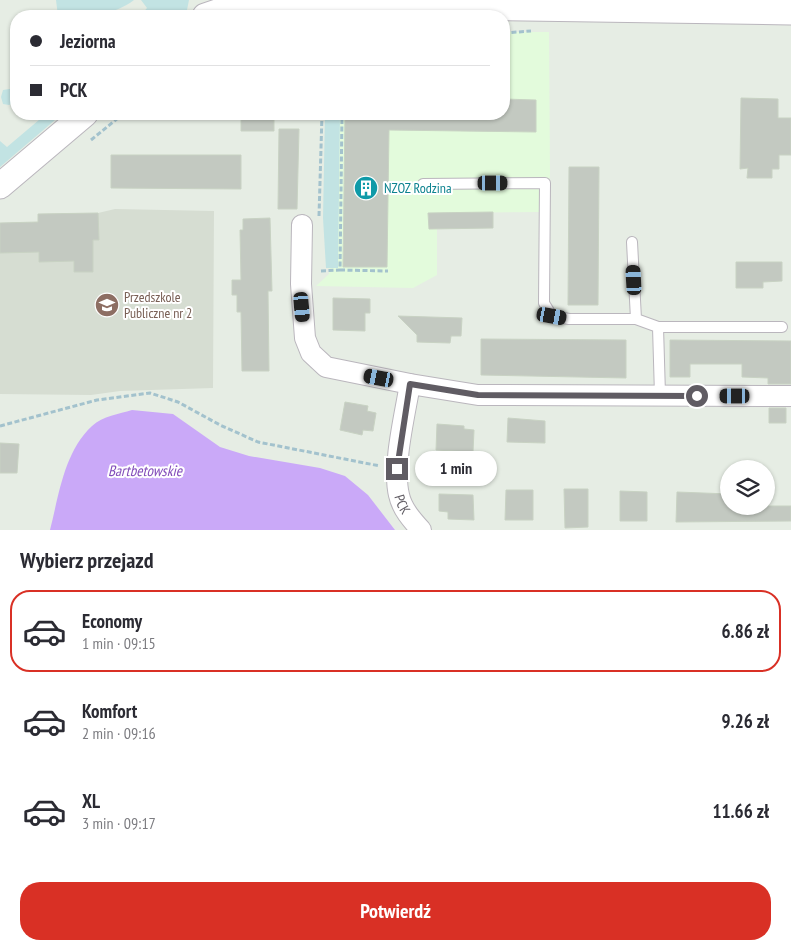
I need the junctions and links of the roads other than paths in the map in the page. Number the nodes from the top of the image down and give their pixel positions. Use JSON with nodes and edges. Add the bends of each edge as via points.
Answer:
{"nodes":[{"id":1,"x":376,"y":3,"type":"edge"},
{"id":2,"x":223,"y":10,"type":"edge"},
{"id":3,"x":791,"y":12,"type":"edge"},
{"id":4,"x":78,"y":120,"type":"edge"},
{"id":5,"x":424,"y":184,"type":"dead end"},
{"id":6,"x":0,"y":186,"type":"edge"},
{"id":7,"x":302,"y":225,"type":"road end"},
{"id":8,"x":632,"y":242,"type":"dead end"},
{"id":9,"x":636,"y":319,"type":"junction"},
{"id":10,"x":658,"y":327,"type":"junction"},
{"id":11,"x":782,"y":327,"type":"dead end"},
{"id":12,"x":410,"y":384,"type":"junction"},
{"id":13,"x":660,"y":395,"type":"junction"},
{"id":14,"x":791,"y":396,"type":"edge"},
{"id":15,"x":422,"y":530,"type":"edge"}],
"edges":[{"from":1,"to":2,"type":"street","via":[[252,5]]},
{"from":1,"to":3,"type":"street"},
{"from":4,"to":6,"type":"street"},
{"from":5,"to":9,"type":"lane","via":[[544,183],[544,303],[552,316]]},
{"from":7,"to":12,"type":"street","via":[[301,284],[305,338],[311,353],[326,367]]},
{"from":8,"to":9,"type":"lane"},
{"from":9,"to":10,"type":"lane"},
{"from":10,"to":11,"type":"lane"},
{"from":10,"to":13,"type":"lane"},
{"from":12,"to":13,"type":"street","via":[[478,395]]},
{"from":12,"to":15,"type":"street","name":"PCK","via":[[397,469],[399,495],[408,516]]},
{"from":13,"to":14,"type":"street"}]}
